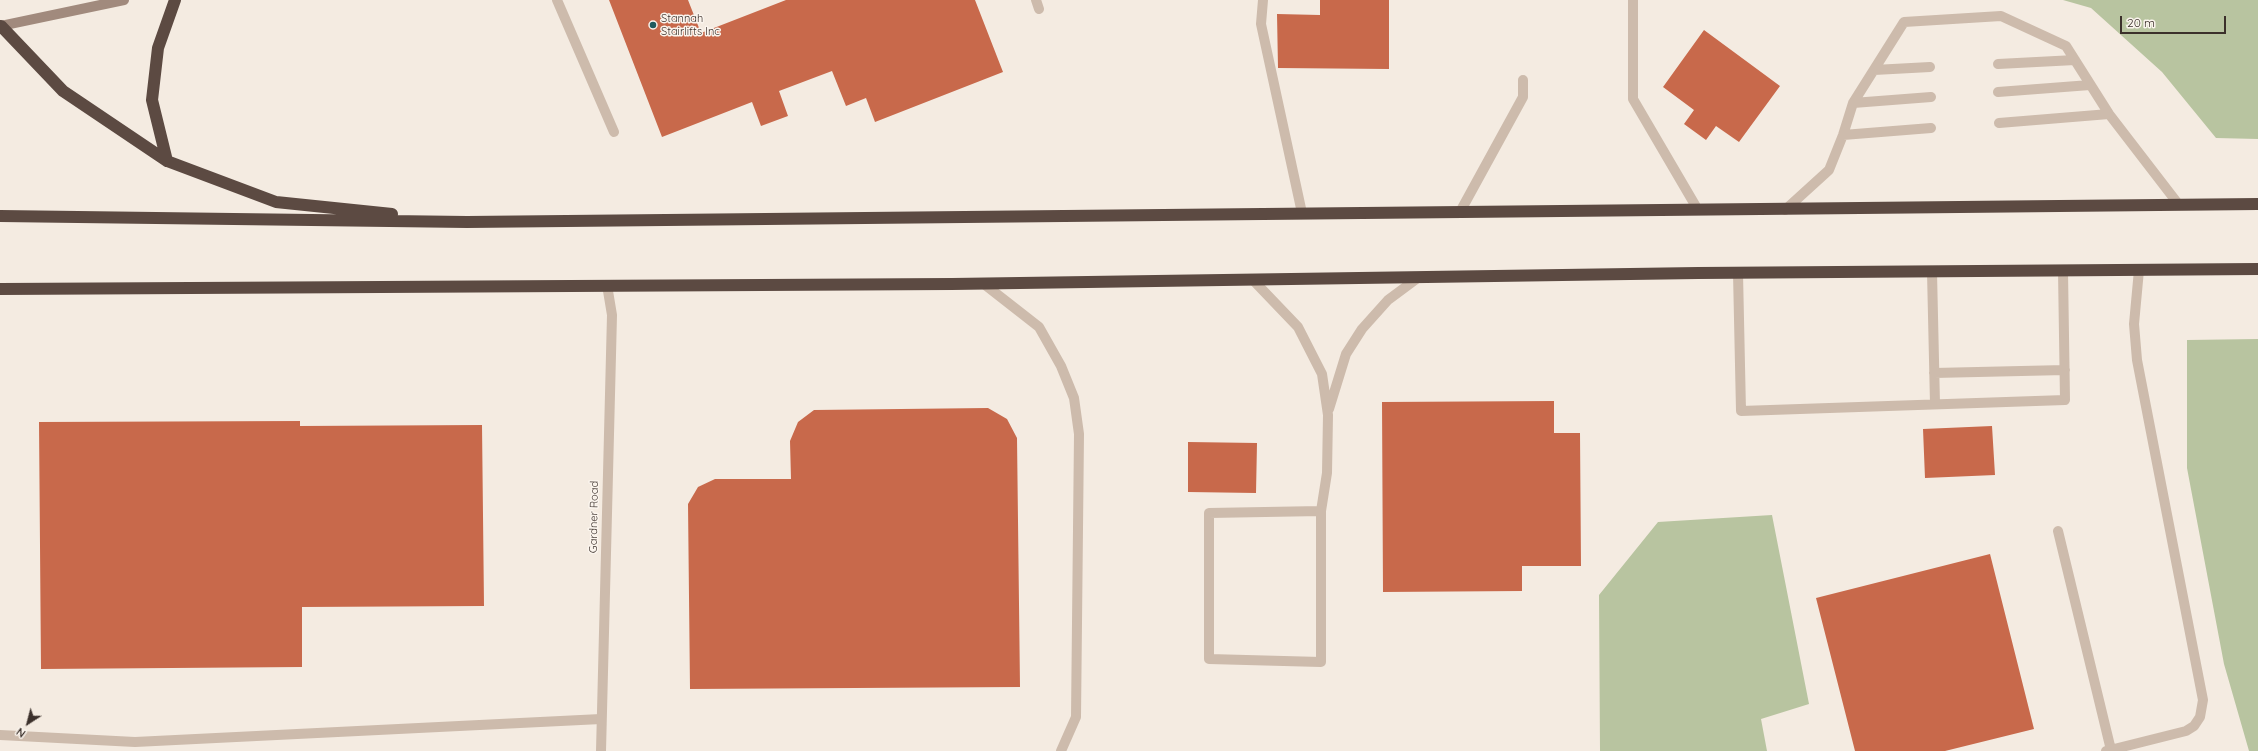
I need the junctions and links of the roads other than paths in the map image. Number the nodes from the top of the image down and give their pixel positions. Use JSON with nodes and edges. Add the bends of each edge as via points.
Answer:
{"nodes":[{"id":1,"x":124,"y":0,"type":"edge"},
{"id":2,"x":175,"y":0,"type":"edge"},
{"id":3,"x":557,"y":0,"type":"edge"},
{"id":4,"x":1263,"y":0,"type":"edge"},
{"id":5,"x":1633,"y":0,"type":"edge"},
{"id":6,"x":0,"y":25,"type":"edge"},
{"id":7,"x":2075,"y":60,"type":"junction"},
{"id":8,"x":1998,"y":64,"type":"dead end"},
{"id":9,"x":1930,"y":67,"type":"dead end"},
{"id":10,"x":1874,"y":70,"type":"junction"},
{"id":11,"x":1523,"y":80,"type":"dead end"},
{"id":12,"x":2090,"y":85,"type":"junction"},
{"id":13,"x":1998,"y":92,"type":"dead end"},
{"id":14,"x":1931,"y":97,"type":"dead end"},
{"id":15,"x":1853,"y":103,"type":"junction"},
{"id":16,"x":2109,"y":114,"type":"junction"},
{"id":17,"x":1999,"y":122,"type":"dead end"},
{"id":18,"x":1931,"y":128,"type":"dead end"},
{"id":19,"x":614,"y":132,"type":"dead end"},
{"id":20,"x":1843,"y":135,"type":"junction"},
{"id":21,"x":167,"y":161,"type":"junction"},
{"id":22,"x":2258,"y":204,"type":"edge"},
{"id":23,"x":2179,"y":205,"type":"junction"},
{"id":24,"x":1698,"y":210,"type":"junction"},
{"id":25,"x":1785,"y":210,"type":"junction"},
{"id":26,"x":1460,"y":212,"type":"junction"},
{"id":27,"x":1302,"y":213,"type":"junction"},
{"id":28,"x":0,"y":216,"type":"edge"},
{"id":29,"x":467,"y":222,"type":"junction"},
{"id":30,"x":2258,"y":269,"type":"edge"},
{"id":31,"x":2139,"y":270,"type":"junction"},
{"id":32,"x":2063,"y":271,"type":"junction"},
{"id":33,"x":1932,"y":272,"type":"junction"},
{"id":34,"x":1738,"y":273,"type":"junction"},
{"id":35,"x":1419,"y":278,"type":"junction"},
{"id":36,"x":1253,"y":280,"type":"junction"},
{"id":37,"x":984,"y":284,"type":"junction"},
{"id":38,"x":607,"y":285,"type":"junction"},
{"id":39,"x":0,"y":288,"type":"edge"},
{"id":40,"x":2065,"y":370,"type":"junction"},
{"id":41,"x":1934,"y":373,"type":"junction"},
{"id":42,"x":1935,"y":404,"type":"junction"},
{"id":43,"x":1328,"y":415,"type":"junction"},
{"id":44,"x":1321,"y":511,"type":"junction"},
{"id":45,"x":2058,"y":531,"type":"dead end"},
{"id":46,"x":601,"y":720,"type":"junction"},
{"id":47,"x":0,"y":735,"type":"edge"},
{"id":48,"x":2108,"y":750,"type":"edge"},
{"id":49,"x":600,"y":751,"type":"edge"},
{"id":50,"x":1061,"y":751,"type":"edge"}],
"edges":[{"from":1,"to":6,"type":"street"},
{"from":2,"to":21,"type":"highway","via":[[158,48],[152,100]]},
{"from":3,"to":19,"type":"street"},
{"from":4,"to":27,"type":"street","via":[[1260,24]]},
{"from":5,"to":24,"type":"street","via":[[1633,98]]},
{"from":6,"to":21,"type":"highway","via":[[62,91]]},
{"from":7,"to":8,"type":"street"},
{"from":7,"to":10,"type":"street","via":[[2066,46],[2001,16],[1904,22]]},
{"from":7,"to":12,"type":"street"},
{"from":9,"to":10,"type":"street"},
{"from":10,"to":15,"type":"street"},
{"from":11,"to":26,"type":"street","via":[[1523,97]]},
{"from":12,"to":13,"type":"street"},
{"from":12,"to":16,"type":"street"},
{"from":14,"to":15,"type":"street"},
{"from":15,"to":20,"type":"street"},
{"from":16,"to":17,"type":"street"},
{"from":16,"to":23,"type":"street"},
{"from":18,"to":20,"type":"street"},
{"from":20,"to":25,"type":"street","via":[[1829,170]]},
{"from":21,"to":29,"type":"highway","via":[[276,202]]},
{"from":22,"to":23,"type":"highway"},
{"from":23,"to":25,"type":"highway"},
{"from":24,"to":25,"type":"highway"},
{"from":24,"to":26,"type":"highway"},
{"from":26,"to":27,"type":"highway"},
{"from":27,"to":29,"type":"highway"},
{"from":28,"to":29,"type":"highway"},
{"from":30,"to":31,"type":"highway"},
{"from":31,"to":32,"type":"highway"},
{"from":31,"to":48,"type":"street","via":[[2134,324],[2136,360],[2203,700],[2200,717],[2194,726],[2186,731]]},
{"from":32,"to":33,"type":"highway"},
{"from":32,"to":40,"type":"street"},
{"from":33,"to":34,"type":"highway"},
{"from":33,"to":41,"type":"street"},
{"from":34,"to":35,"type":"highway"},
{"from":34,"to":42,"type":"street","via":[[1742,411]]},
{"from":35,"to":36,"type":"highway"},
{"from":35,"to":43,"type":"street","via":[[1388,300],[1362,329],[1346,354]]},
{"from":36,"to":37,"type":"highway"},
{"from":36,"to":43,"type":"street","via":[[1298,327],[1322,374]]},
{"from":37,"to":38,"type":"highway"},
{"from":37,"to":50,"type":"street","via":[[1039,327],[1061,366],[1074,398],[1079,434],[1076,717]]},
{"from":38,"to":39,"type":"highway"},
{"from":38,"to":46,"type":"street","name":"Gardner Road","via":[[612,315]]},
{"from":40,"to":41,"type":"street"},
{"from":40,"to":42,"type":"street","via":[[2065,400]]},
{"from":41,"to":42,"type":"street"},
{"from":43,"to":44,"type":"street","via":[[1327,473]]},
{"from":44,"to":44,"type":"street","via":[[1321,662],[1209,659],[1209,513]]},
{"from":45,"to":48,"type":"street"},
{"from":46,"to":47,"type":"street","via":[[135,742]]},
{"from":46,"to":49,"type":"street","name":"Gardner Road"}]}
